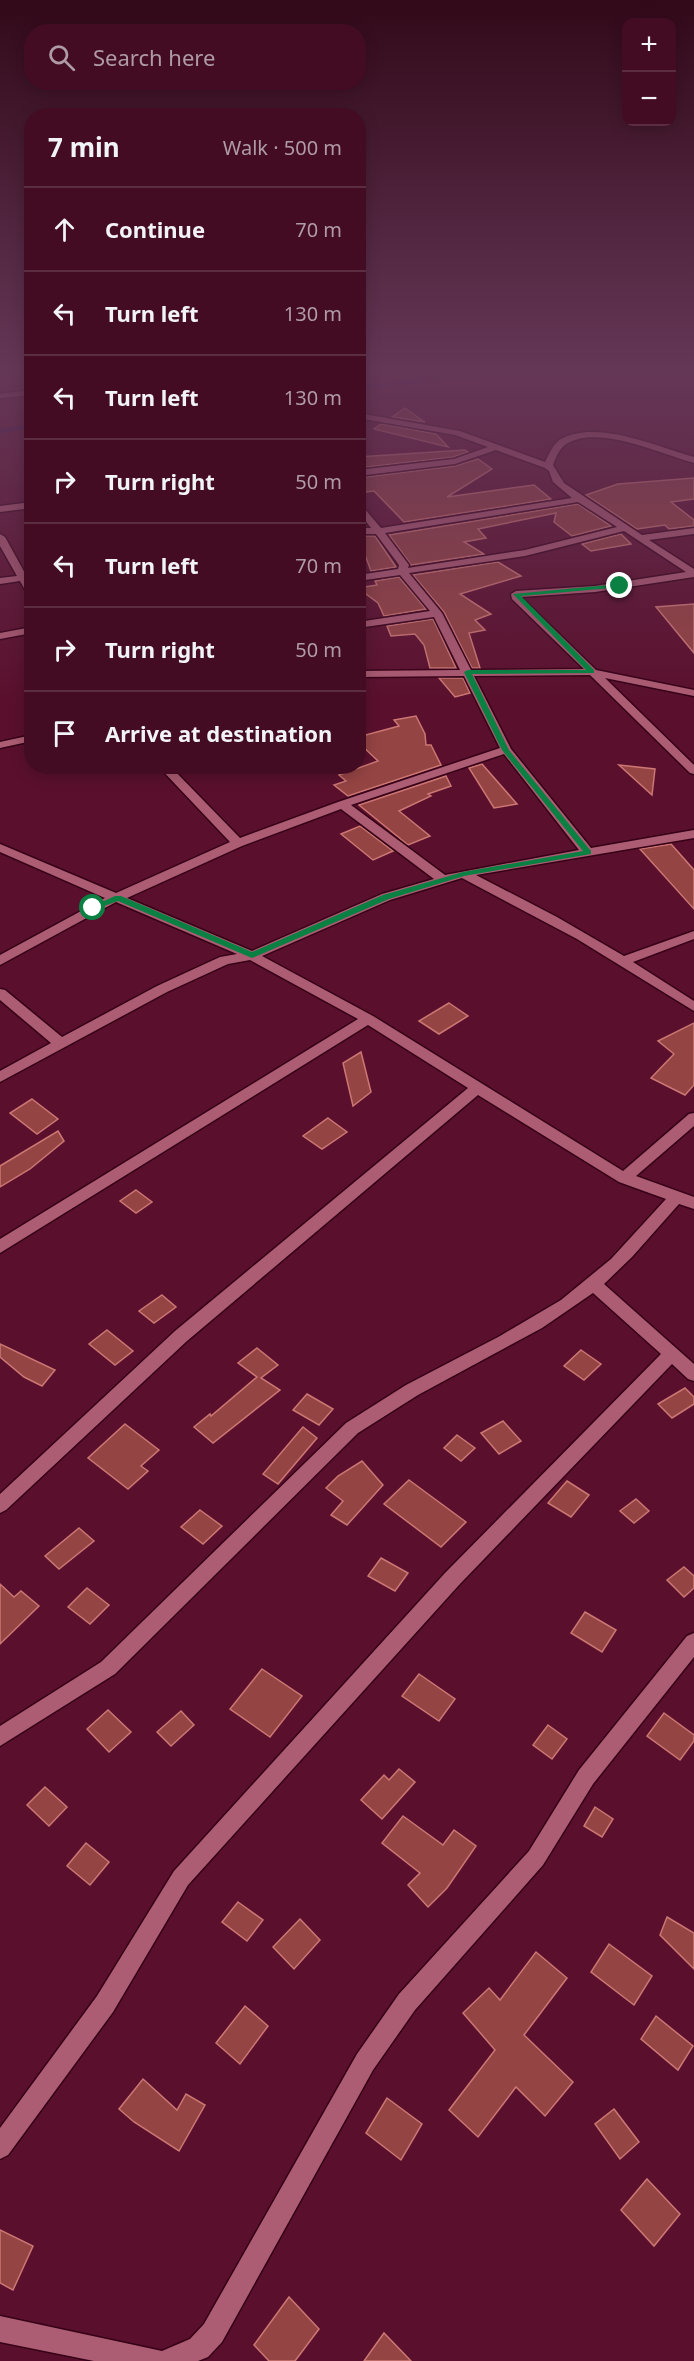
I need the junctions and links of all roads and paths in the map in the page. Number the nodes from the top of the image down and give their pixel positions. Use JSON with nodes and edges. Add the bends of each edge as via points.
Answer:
{"nodes":[{"id":1,"x":555,"y":478,"type":"edge"},
{"id":2,"x":580,"y":499,"type":"junction"},
{"id":3,"x":24,"y":506,"type":"edge"},
{"id":4,"x":0,"y":509,"type":"edge"},
{"id":5,"x":366,"y":514,"type":"edge"},
{"id":6,"x":626,"y":528,"type":"junction"},
{"id":7,"x":366,"y":531,"type":"edge"},
{"id":8,"x":379,"y":531,"type":"junction"},
{"id":9,"x":694,"y":531,"type":"edge"},
{"id":10,"x":0,"y":537,"type":"edge"},
{"id":11,"x":641,"y":538,"type":"junction"},
{"id":12,"x":402,"y":571,"type":"junction"},
{"id":13,"x":24,"y":573,"type":"edge"},
{"id":14,"x":694,"y":574,"type":"edge"},
{"id":15,"x":366,"y":577,"type":"edge"},
{"id":16,"x":24,"y":578,"type":"edge"},
{"id":17,"x":0,"y":581,"type":"edge"},
{"id":18,"x":436,"y":613,"type":"junction"},
{"id":19,"x":366,"y":624,"type":"edge"},
{"id":20,"x":24,"y":632,"type":"edge"},
{"id":21,"x":0,"y":636,"type":"edge"},
{"id":22,"x":468,"y":672,"type":"junction"},
{"id":23,"x":592,"y":672,"type":"junction"},
{"id":24,"x":366,"y":674,"type":"edge"},
{"id":25,"x":694,"y":693,"type":"edge"},
{"id":26,"x":0,"y":734,"type":"edge"},
{"id":27,"x":24,"y":740,"type":"edge"},
{"id":28,"x":4,"y":744,"type":"edge"},
{"id":29,"x":506,"y":750,"type":"junction"},
{"id":30,"x":694,"y":771,"type":"edge"},
{"id":31,"x":171,"y":774,"type":"edge"},
{"id":32,"x":342,"y":804,"type":"junction"},
{"id":33,"x":694,"y":834,"type":"edge"},
{"id":34,"x":238,"y":843,"type":"junction"},
{"id":35,"x":0,"y":848,"type":"edge"},
{"id":36,"x":588,"y":853,"type":"junction"},
{"id":37,"x":17,"y":855,"type":"junction"},
{"id":38,"x":0,"y":863,"type":"edge"},
{"id":39,"x":463,"y":874,"type":"junction"},
{"id":40,"x":443,"y":880,"type":"junction"},
{"id":41,"x":118,"y":898,"type":"junction"},
{"id":42,"x":694,"y":935,"type":"edge"},
{"id":43,"x":252,"y":956,"type":"junction"},
{"id":44,"x":0,"y":961,"type":"edge"},
{"id":45,"x":624,"y":961,"type":"junction"},
{"id":46,"x":0,"y":993,"type":"edge"},
{"id":47,"x":694,"y":1007,"type":"edge"},
{"id":48,"x":368,"y":1019,"type":"junction"},
{"id":49,"x":60,"y":1043,"type":"junction"},
{"id":50,"x":0,"y":1077,"type":"edge"},
{"id":51,"x":477,"y":1088,"type":"junction"},
{"id":52,"x":694,"y":1118,"type":"edge"},
{"id":53,"x":624,"y":1178,"type":"junction"},
{"id":54,"x":676,"y":1197,"type":"junction"},
{"id":55,"x":694,"y":1203,"type":"edge"},
{"id":56,"x":0,"y":1247,"type":"edge"},
{"id":57,"x":594,"y":1284,"type":"junction"},
{"id":58,"x":672,"y":1354,"type":"junction"},
{"id":59,"x":694,"y":1374,"type":"edge"},
{"id":60,"x":0,"y":1505,"type":"edge"},
{"id":61,"x":694,"y":1642,"type":"edge"},
{"id":62,"x":0,"y":1737,"type":"edge"},
{"id":63,"x":0,"y":2147,"type":"edge"},
{"id":64,"x":0,"y":2329,"type":"edge"},
{"id":65,"x":155,"y":2361,"type":"edge"},
{"id":66,"x":169,"y":2361,"type":"edge"}],
"edges":[{"from":1,"to":2,"type":"street"},
{"from":2,"to":6,"type":"street"},
{"from":2,"to":8,"type":"street"},
{"from":3,"to":4,"type":"street"},
{"from":5,"to":8,"type":"street"},
{"from":6,"to":11,"type":"street"},
{"from":6,"to":12,"type":"street","via":[[525,553]]},
{"from":7,"to":8,"type":"street"},
{"from":8,"to":12,"type":"street","via":[[404,565]]},
{"from":9,"to":11,"type":"street"},
{"from":10,"to":13,"type":"street"},
{"from":11,"to":14,"type":"street"},
{"from":12,"to":15,"type":"street"},
{"from":12,"to":18,"type":"street"},
{"from":14,"to":23,"type":"street","via":[[596,589],[516,594]]},
{"from":16,"to":17,"type":"street"},
{"from":18,"to":19,"type":"street"},
{"from":18,"to":22,"type":"street"},
{"from":20,"to":21,"type":"street"},
{"from":22,"to":23,"type":"street"},
{"from":22,"to":24,"type":"street"},
{"from":22,"to":29,"type":"street"},
{"from":23,"to":25,"type":"street"},
{"from":23,"to":30,"type":"street"},
{"from":26,"to":28,"type":"street"},
{"from":27,"to":28,"type":"street"},
{"from":29,"to":32,"type":"street"},
{"from":29,"to":36,"type":"street"},
{"from":31,"to":34,"type":"street"},
{"from":32,"to":34,"type":"street"},
{"from":32,"to":40,"type":"street"},
{"from":33,"to":36,"type":"street"},
{"from":34,"to":41,"type":"street"},
{"from":35,"to":37,"type":"street"},
{"from":36,"to":39,"type":"street"},
{"from":37,"to":38,"type":"street"},
{"from":37,"to":41,"type":"street"},
{"from":39,"to":40,"type":"street"},
{"from":39,"to":45,"type":"street"},
{"from":40,"to":43,"type":"street","via":[[358,907]]},
{"from":41,"to":43,"type":"street"},
{"from":41,"to":44,"type":"street"},
{"from":42,"to":45,"type":"street"},
{"from":43,"to":48,"type":"street"},
{"from":43,"to":49,"type":"street","via":[[225,960]]},
{"from":45,"to":47,"type":"street"},
{"from":46,"to":49,"type":"street"},
{"from":48,"to":51,"type":"street"},
{"from":48,"to":56,"type":"street"},
{"from":49,"to":50,"type":"street"},
{"from":51,"to":53,"type":"street"},
{"from":51,"to":60,"type":"street","via":[[181,1336]]},
{"from":52,"to":53,"type":"street"},
{"from":53,"to":54,"type":"street"},
{"from":54,"to":55,"type":"street"},
{"from":54,"to":57,"type":"street","via":[[632,1249]]},
{"from":57,"to":58,"type":"street"},
{"from":57,"to":62,"type":"street","via":[[516,1334],[377,1409],[352,1428],[108,1668]]},
{"from":58,"to":59,"type":"street"},
{"from":58,"to":63,"type":"street","via":[[452,1579],[181,1878],[105,2004]]},
{"from":61,"to":66,"type":"street","via":[[585,1777],[536,1858],[406,2002],[365,2062],[213,2333],[199,2348]]},
{"from":64,"to":65,"type":"street"}]}
